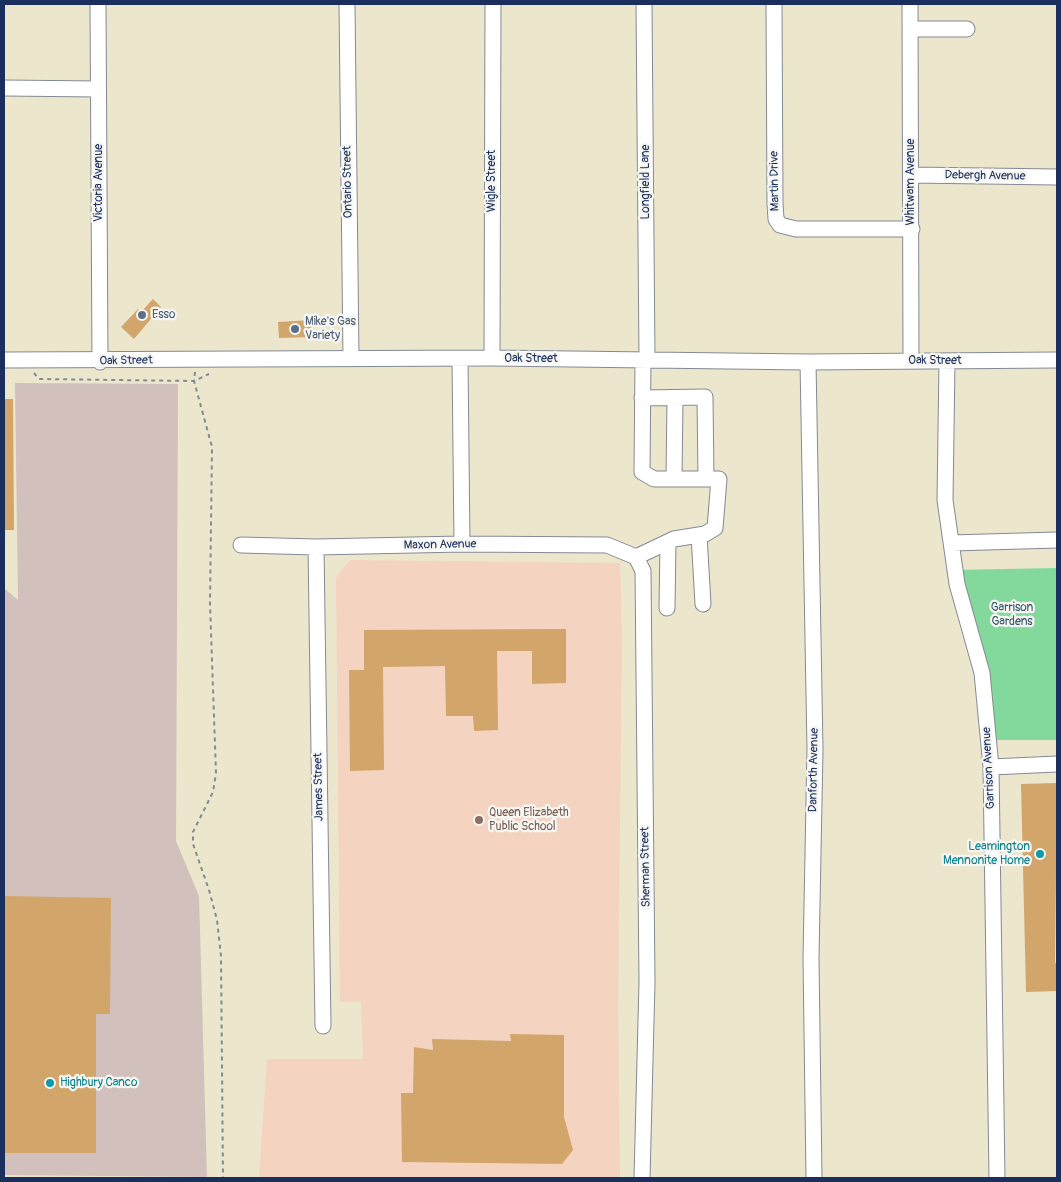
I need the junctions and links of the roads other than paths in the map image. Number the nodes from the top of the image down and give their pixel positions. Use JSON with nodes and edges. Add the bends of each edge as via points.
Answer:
{"nodes":[{"id":1,"x":98,"y":4,"type":"edge"},
{"id":2,"x":347,"y":4,"type":"edge"},
{"id":3,"x":493,"y":4,"type":"edge"},
{"id":4,"x":644,"y":4,"type":"edge"},
{"id":5,"x":774,"y":4,"type":"edge"},
{"id":6,"x":910,"y":4,"type":"edge"},
{"id":7,"x":967,"y":29,"type":"dead end"},
{"id":8,"x":911,"y":30,"type":"junction"},
{"id":9,"x":4,"y":88,"type":"edge"},
{"id":10,"x":98,"y":89,"type":"junction"},
{"id":11,"x":912,"y":175,"type":"junction"},
{"id":12,"x":1057,"y":177,"type":"edge"},
{"id":13,"x":912,"y":230,"type":"junction"},
{"id":14,"x":492,"y":358,"type":"junction"},
{"id":15,"x":351,"y":359,"type":"junction"},
{"id":16,"x":460,"y":359,"type":"junction"},
{"id":17,"x":4,"y":360,"type":"edge"},
{"id":18,"x":645,"y":360,"type":"junction"},
{"id":19,"x":1057,"y":360,"type":"edge"},
{"id":20,"x":911,"y":361,"type":"junction"},
{"id":21,"x":947,"y":361,"type":"junction"},
{"id":22,"x":100,"y":362,"type":"junction"},
{"id":23,"x":808,"y":362,"type":"junction"},
{"id":24,"x":642,"y":398,"type":"junction"},
{"id":25,"x":675,"y":399,"type":"junction"},
{"id":26,"x":674,"y":479,"type":"junction"},
{"id":27,"x":706,"y":479,"type":"junction"},
{"id":28,"x":700,"y":535,"type":"junction"},
{"id":29,"x":1057,"y":540,"type":"edge"},
{"id":30,"x":668,"y":542,"type":"junction"},
{"id":31,"x":951,"y":543,"type":"junction"},
{"id":32,"x":462,"y":544,"type":"junction"},
{"id":33,"x":241,"y":545,"type":"dead end"},
{"id":34,"x":316,"y":547,"type":"junction"},
{"id":35,"x":636,"y":557,"type":"junction"},
{"id":36,"x":703,"y":604,"type":"dead end"},
{"id":37,"x":668,"y":608,"type":"dead end"},
{"id":38,"x":1057,"y":764,"type":"edge"},
{"id":39,"x":991,"y":767,"type":"junction"},
{"id":40,"x":323,"y":1026,"type":"dead end"},
{"id":41,"x":642,"y":1178,"type":"edge"},
{"id":42,"x":814,"y":1178,"type":"edge"},
{"id":43,"x":997,"y":1178,"type":"edge"}],
"edges":[{"from":1,"to":10,"type":"street","name":"Victoria Avenue"},
{"from":2,"to":15,"type":"street","name":"Ontario Street"},
{"from":3,"to":14,"type":"street","name":"Wigle Street"},
{"from":4,"to":18,"type":"street","name":"Longfield Lane"},
{"from":5,"to":13,"type":"street","name":"Martin Drive","via":[[776,219],[780,225],[796,229]]},
{"from":6,"to":8,"type":"street","name":"Whitwam Avenue"},
{"from":7,"to":8,"type":"street"},
{"from":8,"to":11,"type":"street","name":"Whitwam Avenue"},
{"from":9,"to":10,"type":"street"},
{"from":10,"to":22,"type":"street","name":"Victoria Avenue"},
{"from":11,"to":12,"type":"street","name":"Debergh Avenue"},
{"from":11,"to":13,"type":"street","name":"Whitwam Avenue"},
{"from":13,"to":20,"type":"street","name":"Whitwam Avenue"},
{"from":14,"to":16,"type":"street","name":"Oak Street"},
{"from":14,"to":18,"type":"street","name":"Oak Street"},
{"from":15,"to":16,"type":"street","name":"Oak Street"},
{"from":15,"to":22,"type":"street","name":"Oak Street"},
{"from":16,"to":32,"type":"street"},
{"from":17,"to":22,"type":"street","name":"Oak Street"},
{"from":18,"to":23,"type":"street","name":"Oak Street"},
{"from":18,"to":24,"type":"street","name":"Longfield Lane"},
{"from":19,"to":21,"type":"street","name":"Oak Street"},
{"from":20,"to":21,"type":"street","name":"Oak Street"},
{"from":20,"to":23,"type":"street","name":"Oak Street"},
{"from":21,"to":31,"type":"street","name":"Garrison Avenue","via":[[945,500]]},
{"from":23,"to":42,"type":"street","name":"Danforth Avenue","via":[[815,749],[811,958]]},
{"from":24,"to":25,"type":"street"},
{"from":24,"to":26,"type":"street","name":"Longfield Lane","via":[[642,472],[654,479]]},
{"from":25,"to":26,"type":"street"},
{"from":25,"to":27,"type":"street","via":[[705,397]]},
{"from":26,"to":27,"type":"street"},
{"from":27,"to":28,"type":"street","via":[[719,479],[717,521],[715,528]]},
{"from":28,"to":30,"type":"street"},
{"from":28,"to":36,"type":"street"},
{"from":29,"to":31,"type":"street"},
{"from":30,"to":35,"type":"street"},
{"from":30,"to":37,"type":"street"},
{"from":31,"to":39,"type":"street","name":"Garrison Avenue","via":[[957,584],[982,674]]},
{"from":32,"to":34,"type":"street","name":"Maxon Avenue"},
{"from":32,"to":35,"type":"street","name":"Maxon Avenue","via":[[607,545]]},
{"from":33,"to":34,"type":"street","name":"Maxon Avenue"},
{"from":34,"to":40,"type":"street","name":"James Street"},
{"from":35,"to":41,"type":"street","name":"Sherman Street","via":[[642,571],[644,669],[647,982]]},
{"from":38,"to":39,"type":"street"},
{"from":39,"to":43,"type":"street","name":"Garrison Avenue"}]}
